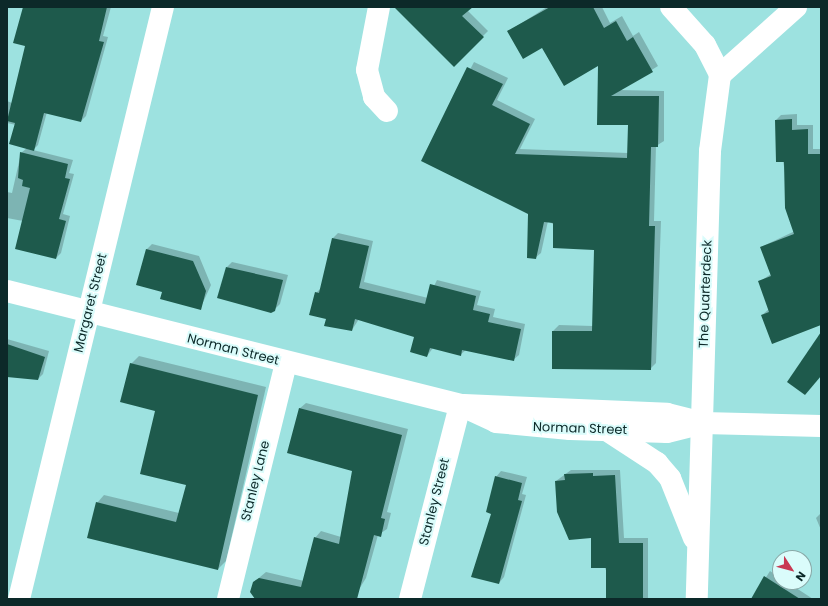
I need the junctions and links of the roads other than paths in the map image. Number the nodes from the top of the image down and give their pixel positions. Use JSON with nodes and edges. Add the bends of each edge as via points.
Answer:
{"nodes":[{"id":1,"x":162,"y":7,"type":"edge"},
{"id":2,"x":379,"y":7,"type":"edge"},
{"id":3,"x":671,"y":7,"type":"edge"},
{"id":4,"x":796,"y":7,"type":"edge"},
{"id":5,"x":720,"y":75,"type":"junction"},
{"id":6,"x":387,"y":110,"type":"dead end"},
{"id":7,"x":7,"y":291,"type":"edge"},
{"id":8,"x":89,"y":313,"type":"junction"},
{"id":9,"x":286,"y":363,"type":"junction"},
{"id":10,"x":460,"y":405,"type":"junction"},
{"id":11,"x":703,"y":423,"type":"junction"},
{"id":12,"x":821,"y":426,"type":"edge"},
{"id":13,"x":605,"y":430,"type":"junction"},
{"id":14,"x":699,"y":554,"type":"junction"},
{"id":15,"x":19,"y":599,"type":"edge"},
{"id":16,"x":228,"y":599,"type":"edge"},
{"id":17,"x":410,"y":599,"type":"edge"},
{"id":18,"x":698,"y":599,"type":"edge"}],
"edges":[{"from":1,"to":8,"type":"street","name":"Margaret Street"},
{"from":2,"to":6,"type":"street","via":[[367,67],[371,93]]},
{"from":3,"to":5,"type":"street","via":[[705,45]]},
{"from":4,"to":5,"type":"street"},
{"from":5,"to":11,"type":"street","name":"The Quarterdeck","via":[[710,151]]},
{"from":7,"to":8,"type":"street","name":"Norman Street"},
{"from":8,"to":9,"type":"street","name":"Norman Street"},
{"from":8,"to":15,"type":"street","name":"Margaret Street"},
{"from":9,"to":10,"type":"street","name":"Norman Street"},
{"from":9,"to":16,"type":"street","name":"Stanley Lane"},
{"from":10,"to":11,"type":"street","name":"Norman Street","via":[[667,414]]},
{"from":10,"to":13,"type":"street","name":"Norman Street","via":[[496,422]]},
{"from":10,"to":17,"type":"street","name":"Stanley Street"},
{"from":11,"to":12,"type":"street","name":"Norman Street"},
{"from":11,"to":13,"type":"street","name":"Norman Street","via":[[667,432]]},
{"from":11,"to":14,"type":"street","name":"The Quarterdeck"},
{"from":13,"to":14,"type":"street","via":[[657,463],[670,478]]},
{"from":14,"to":18,"type":"street","name":"The Quarterdeck"}]}
